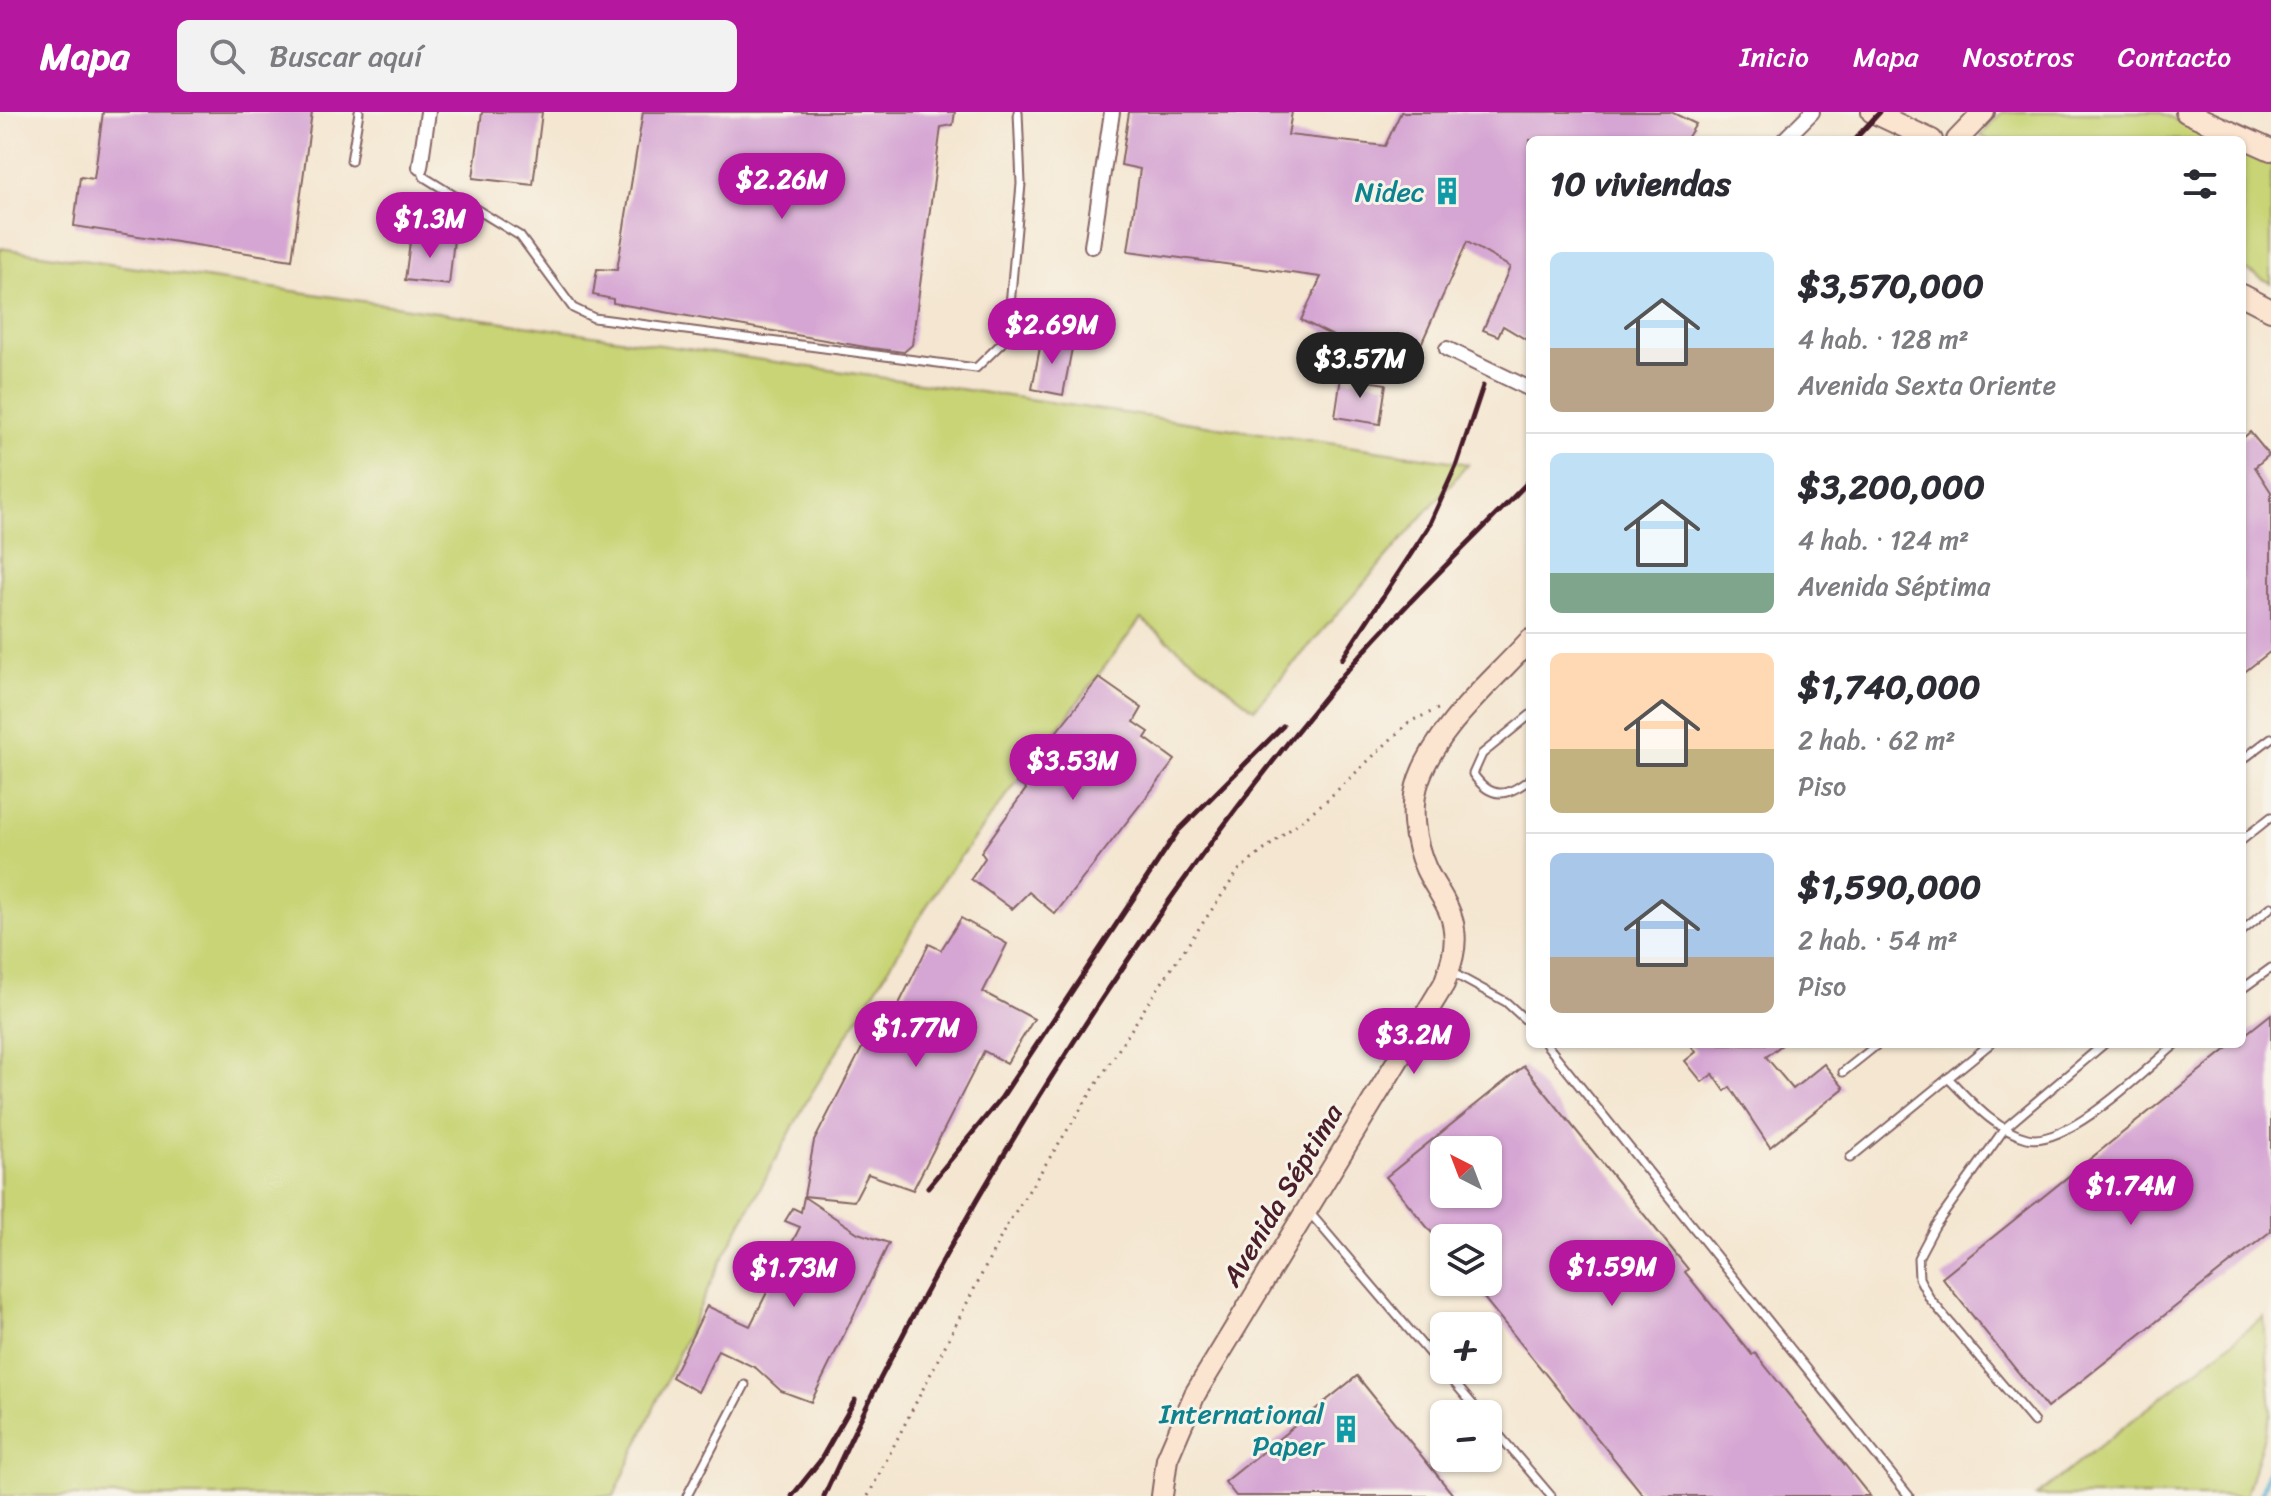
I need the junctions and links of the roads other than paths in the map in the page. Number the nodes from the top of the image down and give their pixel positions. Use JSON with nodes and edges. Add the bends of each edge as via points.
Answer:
{"nodes":[{"id":1,"x":359,"y":112,"type":"edge"},
{"id":2,"x":428,"y":112,"type":"edge"},
{"id":3,"x":1018,"y":112,"type":"edge"},
{"id":4,"x":1112,"y":112,"type":"edge"},
{"id":5,"x":1812,"y":112,"type":"edge"},
{"id":6,"x":1872,"y":112,"type":"edge"},
{"id":7,"x":1984,"y":112,"type":"edge"},
{"id":8,"x":2186,"y":112,"type":"edge"},
{"id":9,"x":1788,"y":136,"type":"edge"},
{"id":10,"x":1923,"y":136,"type":"edge"},
{"id":11,"x":1961,"y":136,"type":"edge"},
{"id":12,"x":2240,"y":136,"type":"edge"},
{"id":13,"x":2246,"y":139,"type":"edge"},
{"id":14,"x":2271,"y":150,"type":"edge"},
{"id":15,"x":351,"y":161,"type":"dead end"},
{"id":16,"x":420,"y":167,"type":"joint"},
{"id":17,"x":1092,"y":246,"type":"dead end"},
{"id":18,"x":2246,"y":297,"type":"edge"},
{"id":19,"x":2271,"y":310,"type":"edge"},
{"id":20,"x":1447,"y":349,"type":"dead end"},
{"id":21,"x":1526,"y":387,"type":"edge"},
{"id":22,"x":1526,"y":644,"type":"edge"},
{"id":23,"x":1526,"y":718,"type":"edge"},
{"id":24,"x":2271,"y":738,"type":"edge"},
{"id":25,"x":2246,"y":757,"type":"edge"},
{"id":26,"x":1526,"y":782,"type":"edge"},
{"id":27,"x":2271,"y":817,"type":"edge"},
{"id":28,"x":2246,"y":837,"type":"edge"},
{"id":29,"x":2271,"y":907,"type":"edge"},
{"id":30,"x":2246,"y":928,"type":"edge"},
{"id":31,"x":2271,"y":968,"type":"edge"},
{"id":32,"x":1449,"y":971,"type":"junction"},
{"id":33,"x":2246,"y":986,"type":"edge"},
{"id":34,"x":1526,"y":1020,"type":"edge"},
{"id":35,"x":1549,"y":1048,"type":"edge"},
{"id":36,"x":1873,"y":1048,"type":"edge"},
{"id":37,"x":1985,"y":1048,"type":"edge"},
{"id":38,"x":2099,"y":1048,"type":"edge"},
{"id":39,"x":2171,"y":1048,"type":"edge"},
{"id":40,"x":1843,"y":1072,"type":"dead end"},
{"id":41,"x":1948,"y":1078,"type":"junction"},
{"id":42,"x":2005,"y":1128,"type":"junction"},
{"id":43,"x":1850,"y":1158,"type":"dead end"},
{"id":44,"x":1305,"y":1208,"type":"junction"},
{"id":45,"x":745,"y":1385,"type":"dead end"},
{"id":46,"x":1469,"y":1400,"type":"edge"},
{"id":47,"x":2034,"y":1422,"type":"dead end"},
{"id":48,"x":1502,"y":1438,"type":"edge"},
{"id":49,"x":687,"y":1496,"type":"edge"},
{"id":50,"x":1162,"y":1496,"type":"edge"},
{"id":51,"x":1551,"y":1496,"type":"edge"},
{"id":52,"x":1909,"y":1496,"type":"edge"}],
"edges":[{"from":1,"to":15,"type":"lane"},
{"from":2,"to":16,"type":"street"},
{"from":3,"to":16,"type":"lane","via":[[1021,184],[1007,338],[976,368],[594,318],[573,308],[520,236],[424,177]]},
{"from":4,"to":17,"type":"street"},
{"from":5,"to":9,"type":"street"},
{"from":6,"to":10,"type":"street"},
{"from":7,"to":11,"type":"street"},
{"from":8,"to":12,"type":"street"},
{"from":13,"to":14,"type":"street"},
{"from":18,"to":19,"type":"street"},
{"from":20,"to":21,"type":"street"},
{"from":22,"to":32,"type":"street","name":"Avenida Séptima","via":[[1445,734],[1419,779],[1413,812],[1417,843],[1454,930]]},
{"from":23,"to":26,"type":"lane","via":[[1482,754],[1473,774],[1489,793],[1498,795],[1512,793]]},
{"from":24,"to":25,"type":"lane"},
{"from":27,"to":28,"type":"lane"},
{"from":29,"to":30,"type":"lane"},
{"from":31,"to":33,"type":"lane"},
{"from":32,"to":34,"type":"lane","via":[[1506,1002]]},
{"from":32,"to":44,"type":"street","name":"Avenida Séptima"},
{"from":35,"to":52,"type":"lane"},
{"from":36,"to":40,"type":"lane"},
{"from":37,"to":41,"type":"lane"},
{"from":38,"to":42,"type":"lane"},
{"from":39,"to":42,"type":"lane","via":[[2104,1104],[2051,1138],[2028,1139]]},
{"from":41,"to":42,"type":"lane","via":[[1984,1115]]},
{"from":41,"to":43,"type":"lane"},
{"from":42,"to":47,"type":"lane","via":[[1924,1242],[1919,1278],[1930,1299]]},
{"from":44,"to":46,"type":"lane"},
{"from":44,"to":50,"type":"street","name":"Avenida Séptima","via":[[1195,1394],[1167,1459]]},
{"from":45,"to":49,"type":"lane"},
{"from":48,"to":51,"type":"lane"}]}
